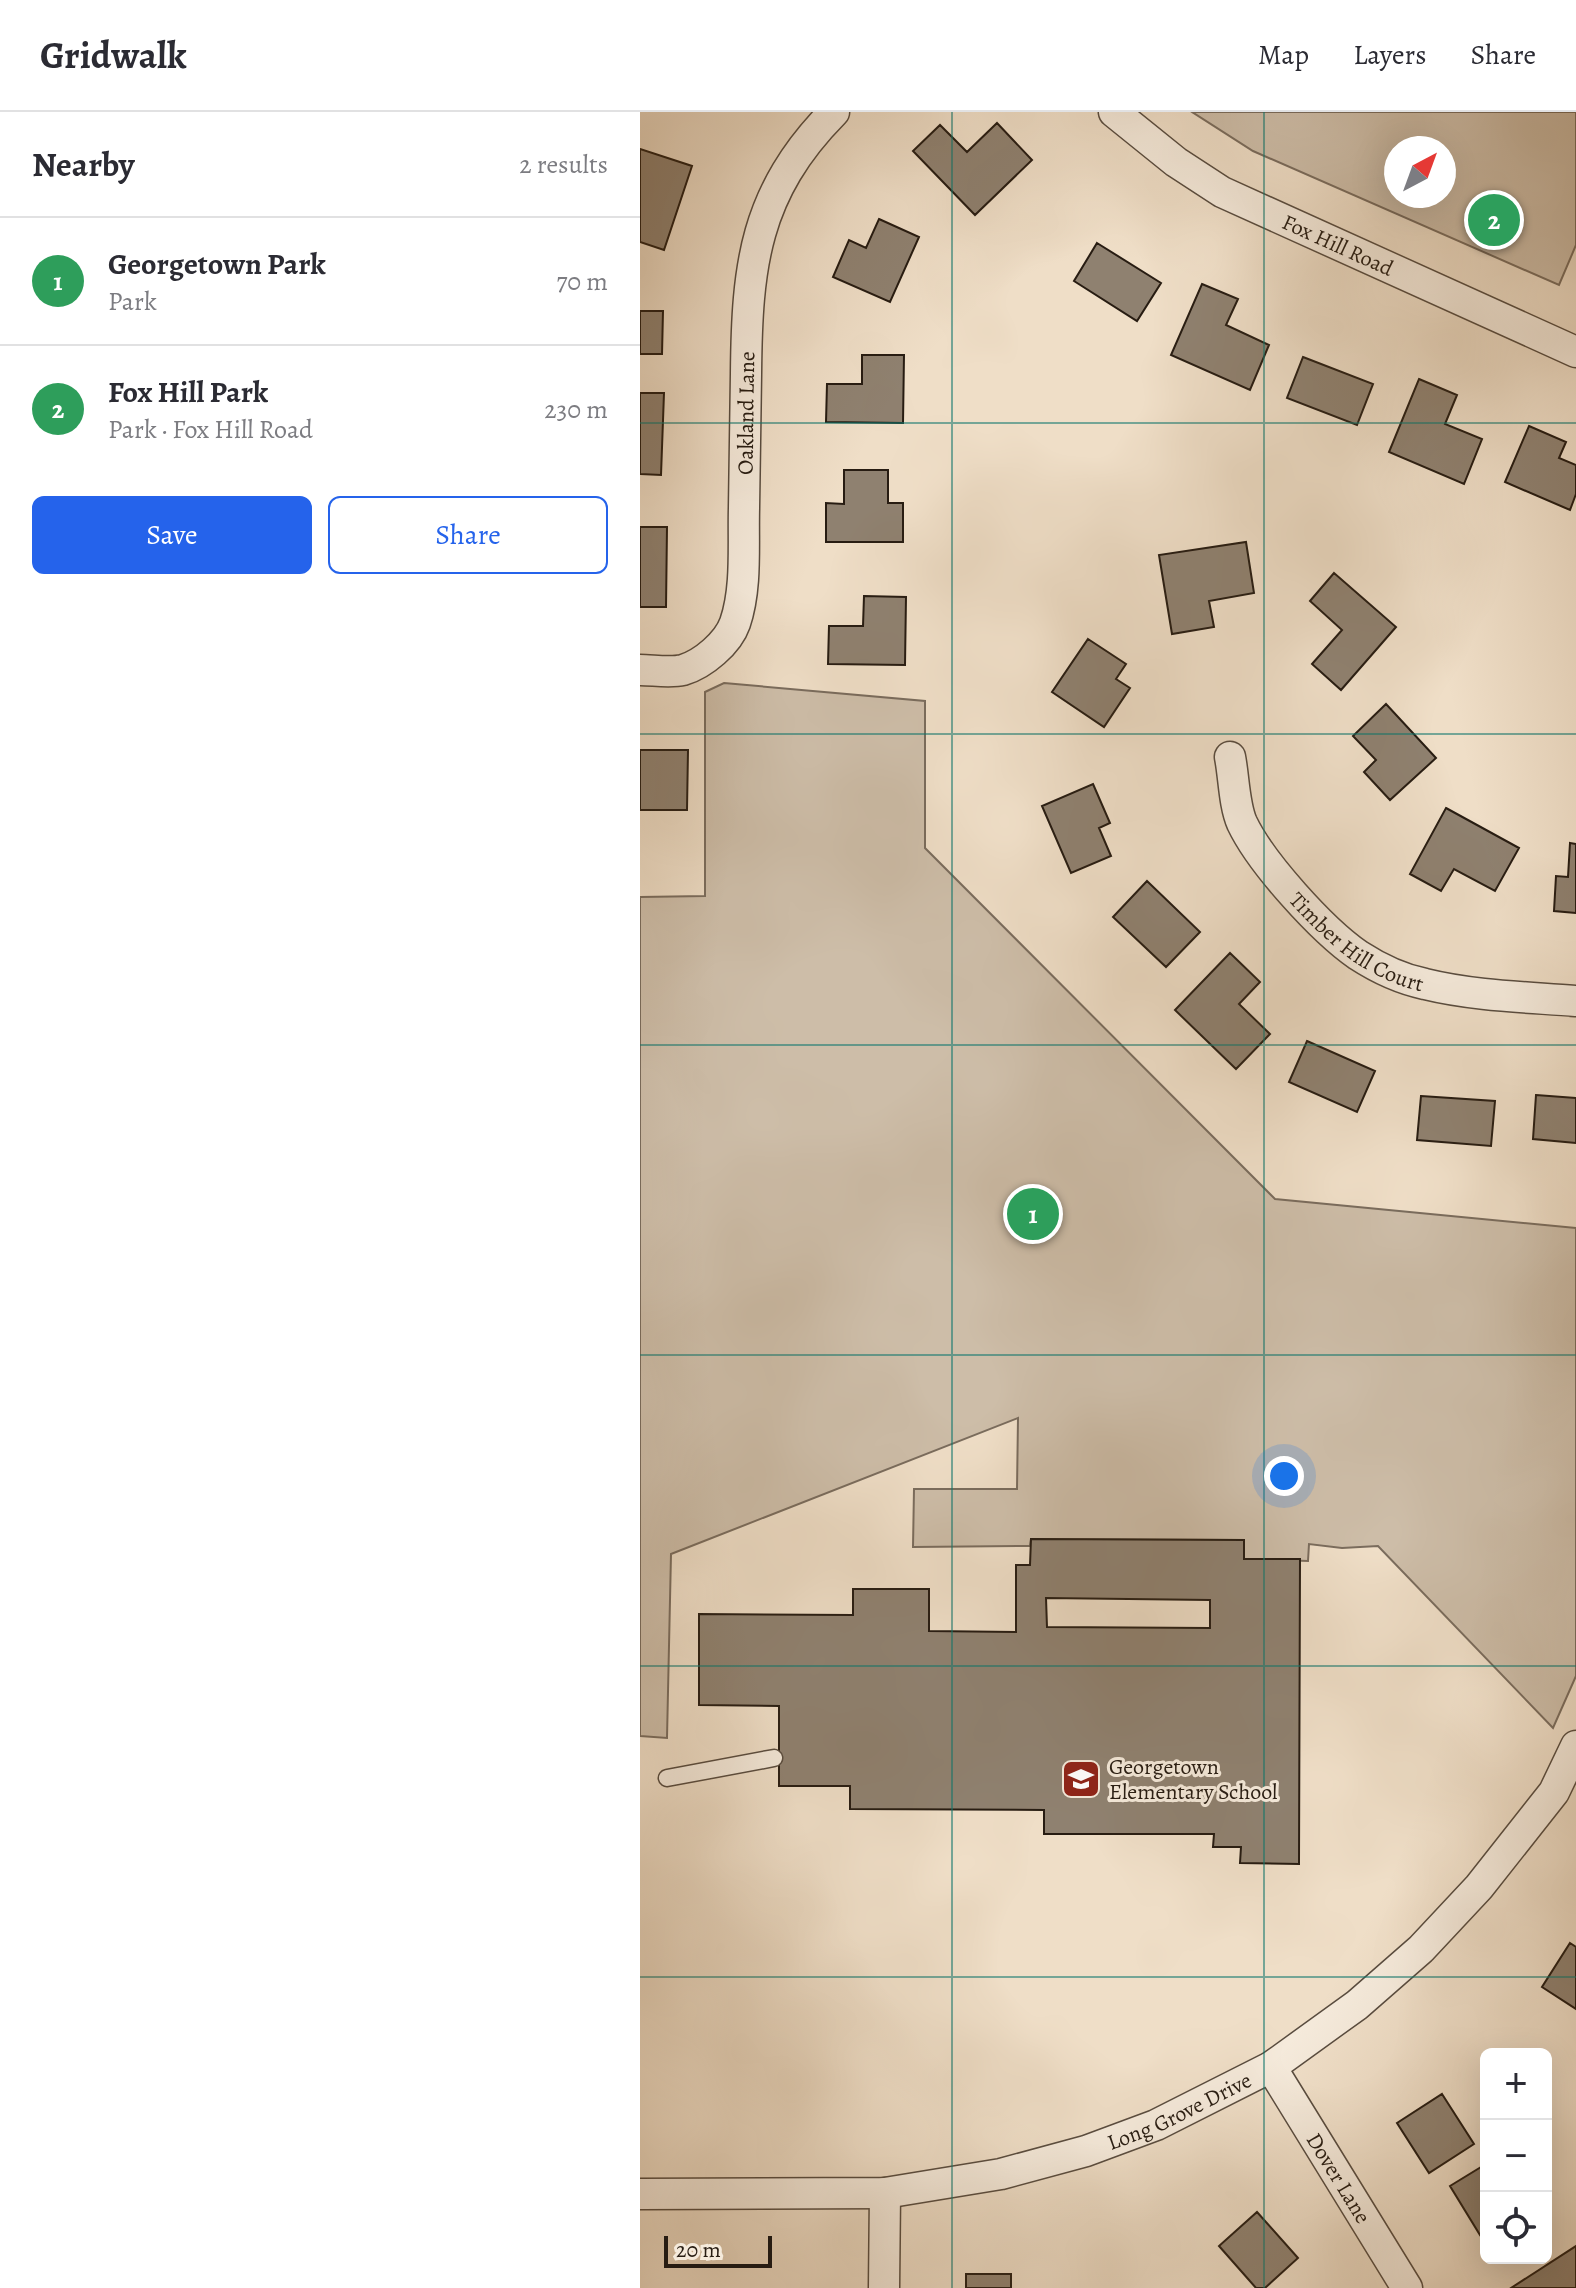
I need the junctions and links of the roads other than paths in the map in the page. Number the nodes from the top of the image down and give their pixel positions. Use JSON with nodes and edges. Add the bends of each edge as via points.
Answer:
{"nodes":[{"id":1,"x":834,"y":112,"type":"edge"},
{"id":2,"x":1114,"y":112,"type":"edge"},
{"id":3,"x":1576,"y":352,"type":"edge"},
{"id":4,"x":640,"y":670,"type":"edge"},
{"id":5,"x":1230,"y":757,"type":"dead end"},
{"id":6,"x":1576,"y":1001,"type":"edge"},
{"id":7,"x":1576,"y":1746,"type":"edge"},
{"id":8,"x":774,"y":1758,"type":"dead end"},
{"id":9,"x":667,"y":1778,"type":"dead end"},
{"id":10,"x":1565,"y":1799,"type":"edge"},
{"id":11,"x":1271,"y":2067,"type":"junction"},
{"id":12,"x":885,"y":2193,"type":"junction"},
{"id":13,"x":640,"y":2194,"type":"edge"},
{"id":14,"x":884,"y":2288,"type":"edge"},
{"id":15,"x":1407,"y":2288,"type":"edge"}],
"edges":[{"from":1,"to":4,"type":"street","name":"Oakland Lane","via":[[787,170],[752,261],[743,561],[735,625],[718,651],[682,670]]},
{"from":2,"to":3,"type":"street","name":"Fox Hill Road","via":[[1176,162],[1232,197]]},
{"from":5,"to":6,"type":"street","name":"Timber Hill Court","via":[[1241,821],[1279,876],[1357,954],[1424,984]]},
{"from":7,"to":10,"type":"street","name":"Long Grove Drive"},
{"from":8,"to":9,"type":"lane"},
{"from":10,"to":11,"type":"street","name":"Long Grove Drive","via":[[1421,1949],[1357,2005]]},
{"from":11,"to":12,"type":"street","name":"Long Grove Drive","via":[[1156,2125],[1086,2151],[1001,2174]]},
{"from":11,"to":15,"type":"street","name":"Dover Lane"},
{"from":12,"to":13,"type":"street","name":"Long Grove Drive"},
{"from":12,"to":14,"type":"street"}]}
